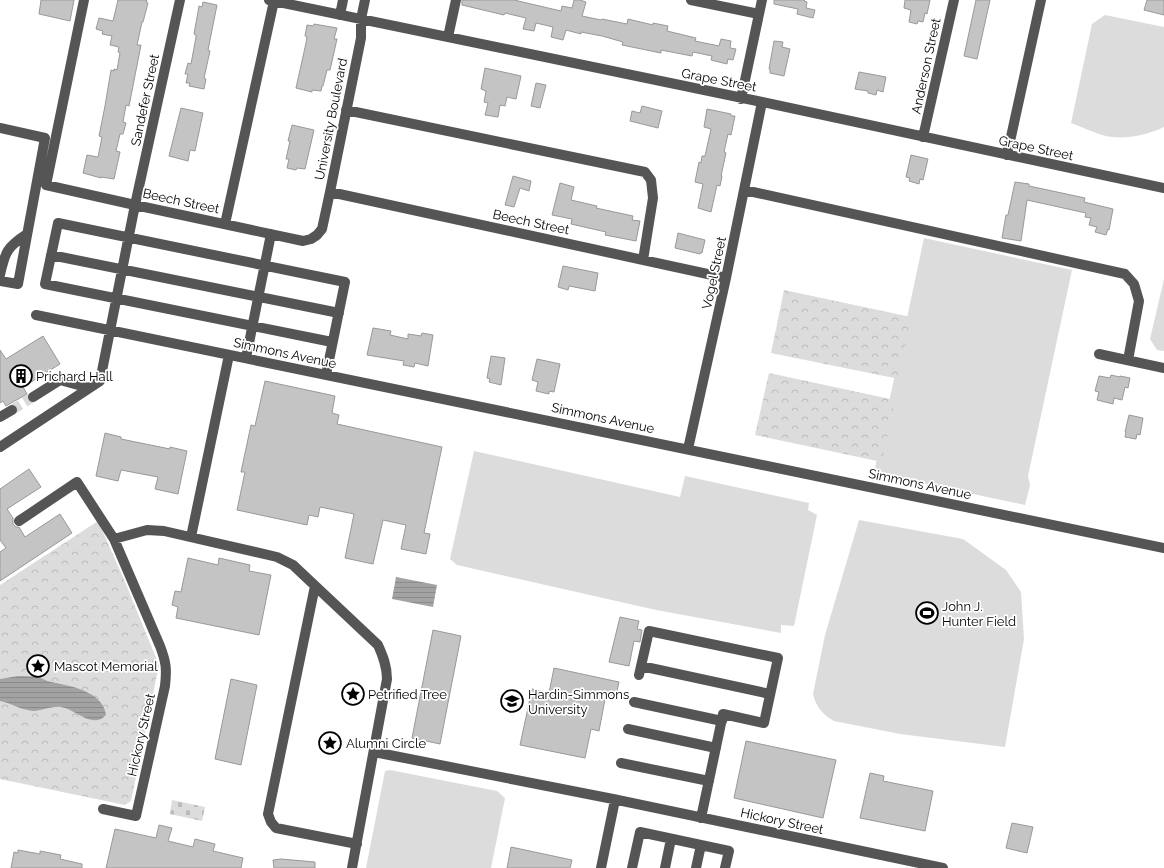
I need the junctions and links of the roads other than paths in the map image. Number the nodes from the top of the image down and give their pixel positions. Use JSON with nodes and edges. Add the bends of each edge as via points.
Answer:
{"nodes":[{"id":1,"x":84,"y":0,"type":"edge"},
{"id":2,"x":180,"y":0,"type":"edge"},
{"id":3,"x":343,"y":0,"type":"edge"},
{"id":4,"x":365,"y":0,"type":"edge"},
{"id":5,"x":456,"y":0,"type":"edge"},
{"id":6,"x":691,"y":0,"type":"edge"},
{"id":7,"x":762,"y":0,"type":"edge"},
{"id":8,"x":954,"y":0,"type":"edge"},
{"id":9,"x":1041,"y":0,"type":"edge"},
{"id":10,"x":271,"y":1,"type":"edge"},
{"id":11,"x":759,"y":14,"type":"junction"},
{"id":12,"x":340,"y":15,"type":"junction"},
{"id":13,"x":361,"y":19,"type":"junction"},
{"id":14,"x":448,"y":37,"type":"junction"},
{"id":15,"x":741,"y":99,"type":"junction"},
{"id":16,"x":762,"y":102,"type":"junction"},
{"id":17,"x":346,"y":110,"type":"junction"},
{"id":18,"x":0,"y":128,"type":"edge"},
{"id":19,"x":924,"y":137,"type":"junction"},
{"id":20,"x":1007,"y":155,"type":"junction"},
{"id":21,"x":1164,"y":188,"type":"edge"},
{"id":22,"x":744,"y":190,"type":"junction"},
{"id":23,"x":330,"y":192,"type":"junction"},
{"id":24,"x":135,"y":205,"type":"junction"},
{"id":25,"x":225,"y":224,"type":"junction"},
{"id":26,"x":27,"y":234,"type":"junction"},
{"id":27,"x":271,"y":234,"type":"junction"},
{"id":28,"x":129,"y":237,"type":"junction"},
{"id":29,"x":311,"y":239,"type":"joint"},
{"id":30,"x":51,"y":256,"type":"junction"},
{"id":31,"x":643,"y":260,"type":"junction"},
{"id":32,"x":265,"y":265,"type":"junction"},
{"id":33,"x":122,"y":270,"type":"junction"},
{"id":34,"x":0,"y":275,"type":"edge"},
{"id":35,"x":726,"y":278,"type":"junction"},
{"id":36,"x":0,"y":281,"type":"edge"},
{"id":37,"x":258,"y":296,"type":"junction"},
{"id":38,"x":117,"y":299,"type":"junction"},
{"id":39,"x":339,"y":312,"type":"junction"},
{"id":40,"x":36,"y":315,"type":"dead end"},
{"id":41,"x":252,"y":326,"type":"junction"},
{"id":42,"x":110,"y":331,"type":"junction"},
{"id":43,"x":332,"y":342,"type":"junction"},
{"id":44,"x":1099,"y":354,"type":"dead end"},
{"id":45,"x":229,"y":355,"type":"junction"},
{"id":46,"x":246,"y":358,"type":"junction"},
{"id":47,"x":1128,"y":360,"type":"junction"},
{"id":48,"x":1164,"y":368,"type":"edge"},
{"id":49,"x":326,"y":375,"type":"junction"},
{"id":50,"x":89,"y":388,"type":"junction"},
{"id":51,"x":33,"y":397,"type":"tunnel mouth"},
{"id":52,"x":12,"y":410,"type":"tunnel mouth"},
{"id":53,"x":0,"y":417,"type":"edge"},
{"id":54,"x":0,"y":447,"type":"edge"},
{"id":55,"x":688,"y":449,"type":"junction"},
{"id":56,"x":19,"y":521,"type":"dead end"},
{"id":57,"x":191,"y":537,"type":"junction"},
{"id":58,"x":114,"y":538,"type":"junction"},
{"id":59,"x":1164,"y":548,"type":"edge"},
{"id":60,"x":315,"y":586,"type":"junction"},
{"id":61,"x":770,"y":694,"type":"junction"},
{"id":62,"x":634,"y":702,"type":"dead end"},
{"id":63,"x":722,"y":721,"type":"junction"},
{"id":64,"x":628,"y":729,"type":"dead end"},
{"id":65,"x":716,"y":748,"type":"junction"},
{"id":66,"x":374,"y":752,"type":"junction"},
{"id":67,"x":620,"y":763,"type":"dead end"},
{"id":68,"x":709,"y":781,"type":"junction"},
{"id":69,"x":615,"y":800,"type":"junction"},
{"id":70,"x":103,"y":809,"type":"dead end"},
{"id":71,"x":701,"y":818,"type":"junction"},
{"id":72,"x":671,"y":839,"type":"junction"},
{"id":73,"x":357,"y":844,"type":"junction"},
{"id":74,"x":701,"y":845,"type":"junction"},
{"id":75,"x":352,"y":868,"type":"edge"},
{"id":76,"x":601,"y":868,"type":"edge"},
{"id":77,"x":632,"y":868,"type":"edge"},
{"id":78,"x":665,"y":868,"type":"edge"},
{"id":79,"x":696,"y":868,"type":"edge"},
{"id":80,"x":725,"y":868,"type":"edge"},
{"id":81,"x":943,"y":868,"type":"edge"}],
"edges":[{"from":1,"to":24,"type":"street","name":"Beech Street","via":[[46,184]]},
{"from":2,"to":24,"type":"street","name":"Sandefer Street"},
{"from":3,"to":12,"type":"street"},
{"from":4,"to":13,"type":"street","name":"University Boulevard"},
{"from":5,"to":14,"type":"street"},
{"from":6,"to":11,"type":"street"},
{"from":7,"to":11,"type":"street"},
{"from":8,"to":19,"type":"street","name":"Anderson Street"},
{"from":9,"to":20,"type":"street"},
{"from":10,"to":12,"type":"street","name":"Grape Street"},
{"from":10,"to":25,"type":"street"},
{"from":11,"to":15,"type":"street"},
{"from":12,"to":13,"type":"street","name":"Grape Street"},
{"from":13,"to":14,"type":"street","name":"Grape Street"},
{"from":13,"to":17,"type":"street","name":"University Boulevard","via":[[361,38]]},
{"from":14,"to":15,"type":"street","name":"Grape Street"},
{"from":15,"to":16,"type":"street","name":"Grape Street"},
{"from":16,"to":19,"type":"street","name":"Grape Street"},
{"from":16,"to":22,"type":"street","name":"Vogel Street"},
{"from":17,"to":23,"type":"street","name":"University Boulevard"},
{"from":17,"to":31,"type":"street","via":[[645,172],[651,180],[653,198]]},
{"from":18,"to":26,"type":"street","via":[[45,138]]},
{"from":19,"to":20,"type":"street","name":"Grape Street"},
{"from":20,"to":21,"type":"street","name":"Grape Street"},
{"from":22,"to":35,"type":"street","name":"Vogel Street"},
{"from":22,"to":47,"type":"street","via":[[1125,274],[1134,284],[1139,300]]},
{"from":23,"to":29,"type":"street","name":"University Boulevard","via":[[322,229]]},
{"from":23,"to":31,"type":"street","name":"Beech Street"},
{"from":24,"to":25,"type":"street","name":"Beech Street"},
{"from":24,"to":28,"type":"street","name":"Sandefer Street"},
{"from":25,"to":27,"type":"street","name":"Beech Street"},
{"from":26,"to":34,"type":"street","via":[[6,252]]},
{"from":26,"to":36,"type":"street","via":[[18,284]]},
{"from":27,"to":29,"type":"street","name":"Beech Street","via":[[303,241]]},
{"from":27,"to":32,"type":"street"},
{"from":28,"to":30,"type":"street","via":[[58,222]]},
{"from":28,"to":32,"type":"street"},
{"from":28,"to":33,"type":"street","name":"Sandefer Street"},
{"from":30,"to":33,"type":"street"},
{"from":30,"to":38,"type":"street","via":[[45,284]]},
{"from":31,"to":35,"type":"street","name":"Beech Street"},
{"from":32,"to":37,"type":"street"},
{"from":32,"to":39,"type":"street","via":[[345,282]]},
{"from":33,"to":37,"type":"street"},
{"from":33,"to":38,"type":"street","name":"Sandefer Street"},
{"from":35,"to":55,"type":"street","name":"Vogel Street"},
{"from":37,"to":39,"type":"street"},
{"from":37,"to":41,"type":"street"},
{"from":38,"to":41,"type":"street"},
{"from":38,"to":42,"type":"street","name":"Sandefer Street"},
{"from":39,"to":43,"type":"street"},
{"from":40,"to":42,"type":"street","name":"Simmons Avenue"},
{"from":41,"to":43,"type":"street"},
{"from":41,"to":46,"type":"street"},
{"from":42,"to":45,"type":"street","name":"Simmons Avenue"},
{"from":42,"to":50,"type":"street","name":"Sandefer Street","via":[[100,381]]},
{"from":43,"to":49,"type":"street"},
{"from":44,"to":47,"type":"street"},
{"from":45,"to":46,"type":"street","name":"Simmons Avenue"},
{"from":45,"to":57,"type":"street"},
{"from":46,"to":49,"type":"street","name":"Simmons Avenue"},
{"from":47,"to":48,"type":"street"},
{"from":49,"to":55,"type":"street","name":"Simmons Avenue"},
{"from":50,"to":51,"type":"street","via":[[60,380]]},
{"from":50,"to":54,"type":"street","name":"Sandefer Street"},
{"from":52,"to":53,"type":"street"},
{"from":55,"to":59,"type":"street","name":"Simmons Avenue"},
{"from":56,"to":58,"type":"street","via":[[77,482]]},
{"from":57,"to":58,"type":"street","via":[[164,530],[148,530]]},
{"from":57,"to":60,"type":"street","via":[[277,556],[293,564]]},
{"from":58,"to":70,"type":"street","name":"Hickory Street","via":[[160,646],[167,671],[136,816]]},
{"from":60,"to":66,"type":"street","via":[[378,645],[384,656],[387,679]]},
{"from":60,"to":73,"type":"street","via":[[268,814],[276,828]]},
{"from":61,"to":61,"type":"street","via":[[778,658],[649,631],[640,670]]},
{"from":61,"to":63,"type":"street","via":[[764,723],[723,714]]},
{"from":62,"to":63,"type":"street"},
{"from":63,"to":65,"type":"street"},
{"from":64,"to":65,"type":"street"},
{"from":65,"to":68,"type":"street"},
{"from":66,"to":69,"type":"street"},
{"from":66,"to":73,"type":"street"},
{"from":67,"to":68,"type":"street"},
{"from":68,"to":71,"type":"street"},
{"from":69,"to":71,"type":"street","name":"Hickory Street"},
{"from":69,"to":76,"type":"street"},
{"from":71,"to":81,"type":"street","name":"Hickory Street"},
{"from":72,"to":74,"type":"street"},
{"from":72,"to":77,"type":"street","via":[[640,832]]},
{"from":72,"to":78,"type":"street"},
{"from":73,"to":75,"type":"street"},
{"from":74,"to":79,"type":"street"},
{"from":74,"to":80,"type":"street","via":[[729,851]]}]}
